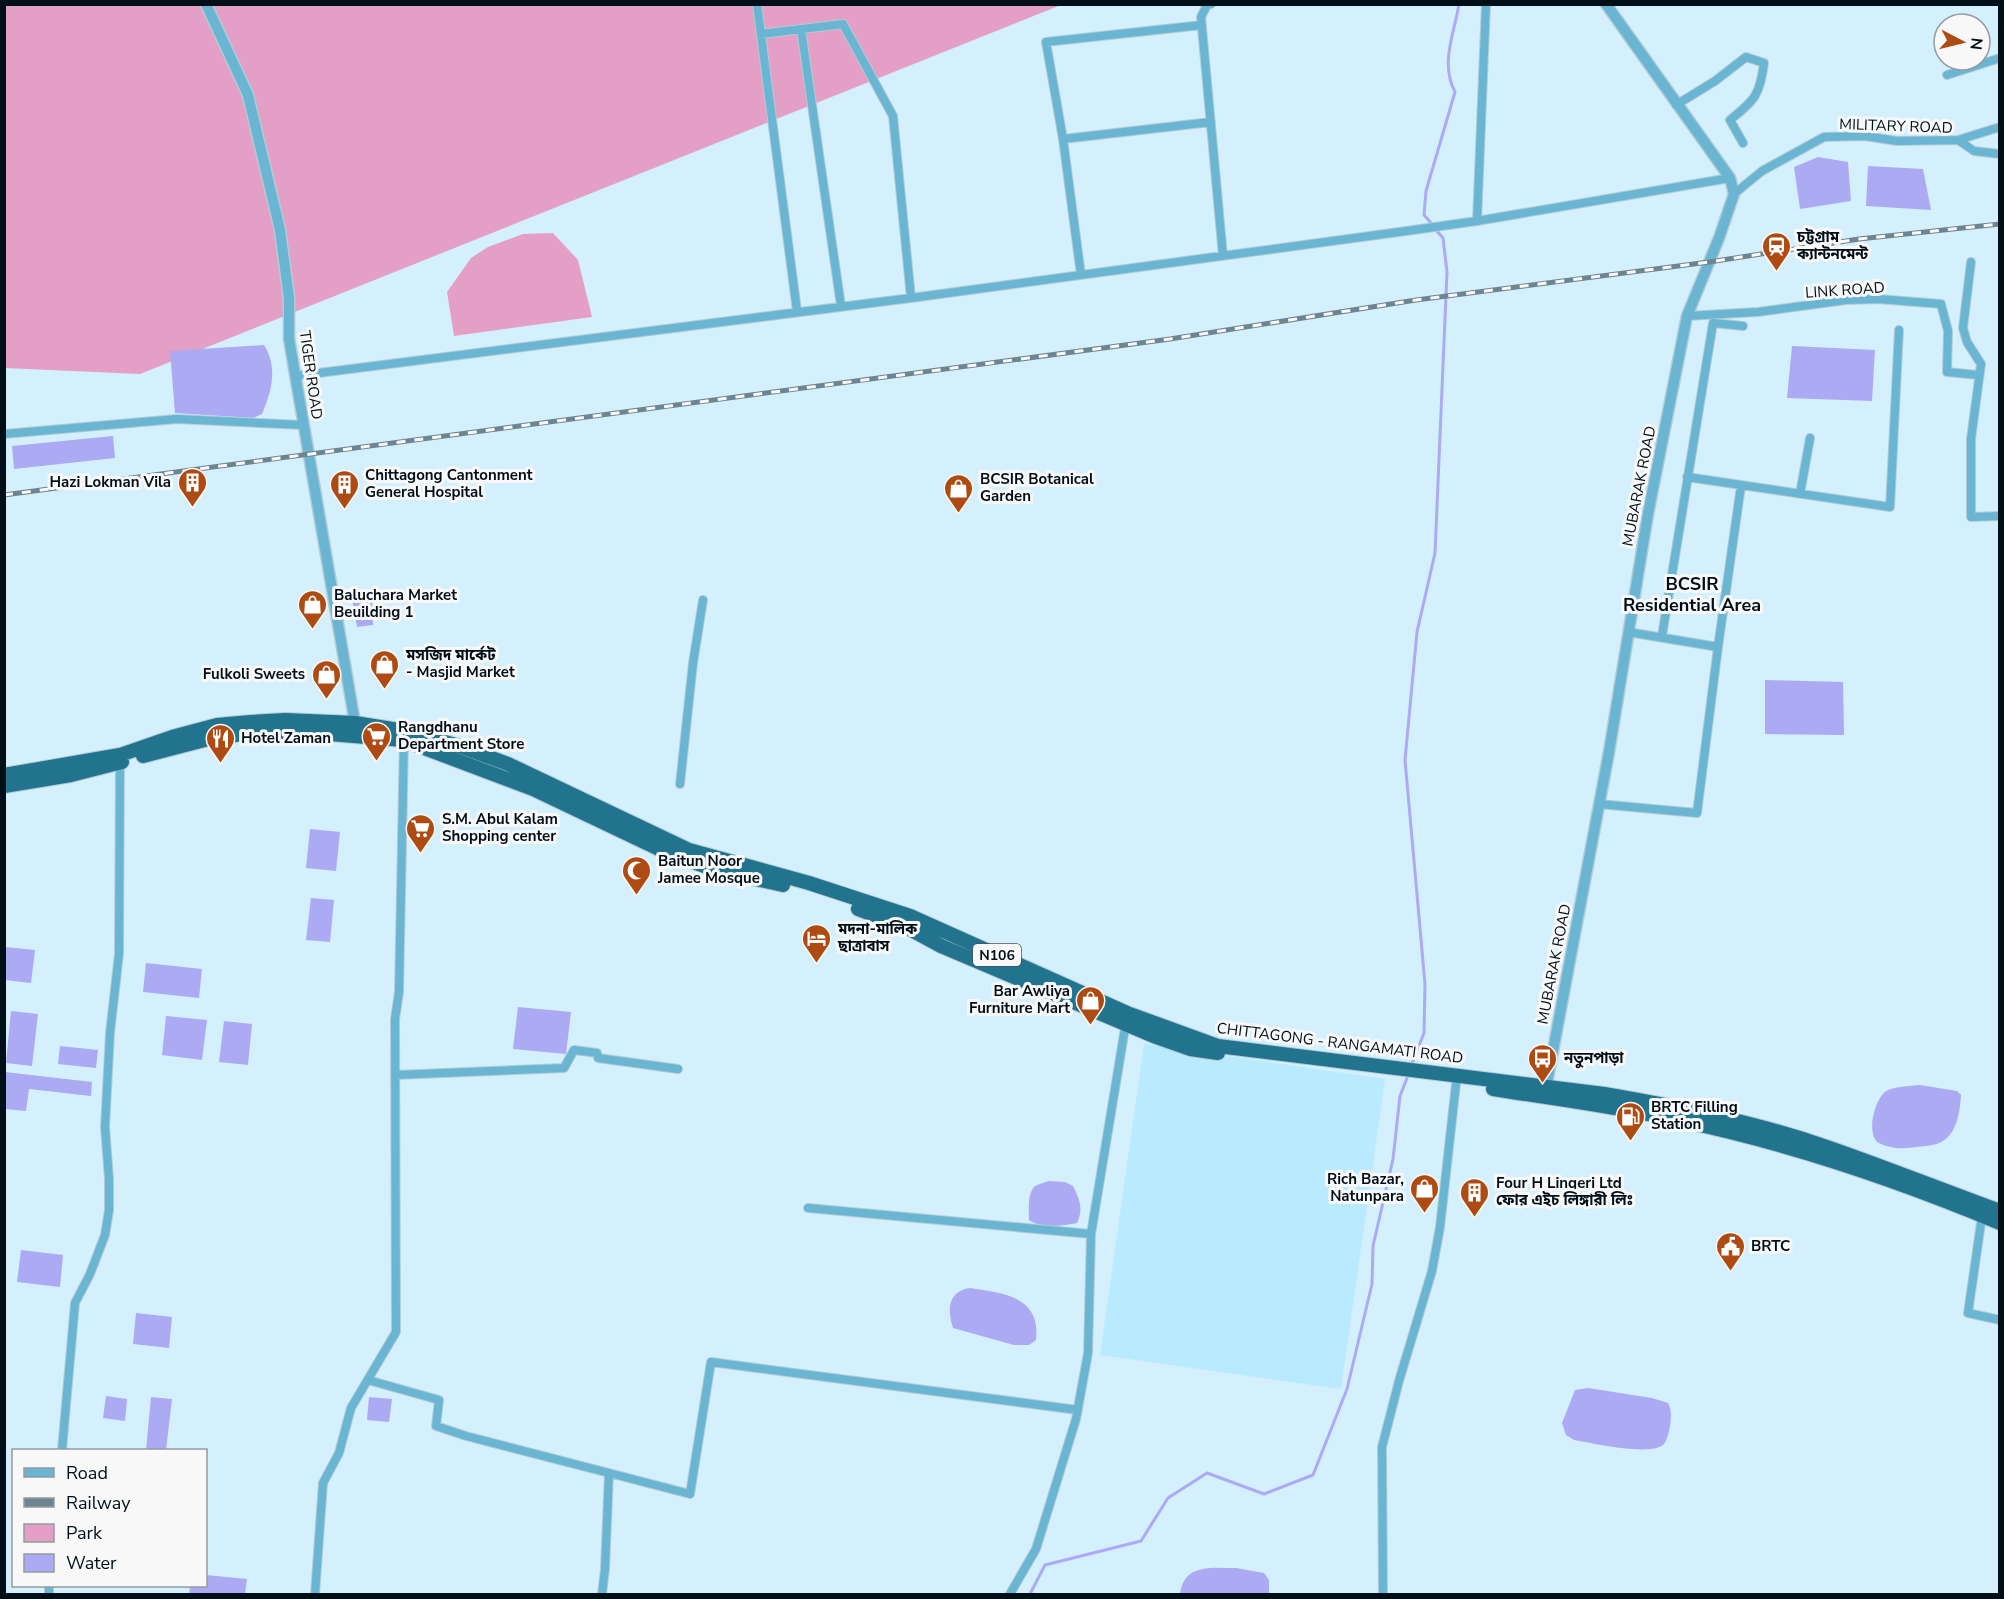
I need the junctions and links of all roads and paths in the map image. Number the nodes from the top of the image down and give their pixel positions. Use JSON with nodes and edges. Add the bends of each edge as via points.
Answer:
{"nodes":[{"id":1,"x":206,"y":4,"type":"edge"},
{"id":2,"x":757,"y":4,"type":"edge"},
{"id":3,"x":1211,"y":4,"type":"edge"},
{"id":4,"x":1486,"y":4,"type":"edge"},
{"id":5,"x":1605,"y":4,"type":"edge"},
{"id":6,"x":1202,"y":25,"type":"junction"},
{"id":7,"x":801,"y":29,"type":"junction"},
{"id":8,"x":760,"y":34,"type":"junction"},
{"id":9,"x":2000,"y":58,"type":"edge"},
{"id":10,"x":1947,"y":75,"type":"dead end"},
{"id":11,"x":1676,"y":105,"type":"junction"},
{"id":12,"x":1211,"y":122,"type":"junction"},
{"id":13,"x":2000,"y":127,"type":"edge"},
{"id":14,"x":1063,"y":138,"type":"junction"},
{"id":15,"x":1958,"y":140,"type":"junction"},
{"id":16,"x":1743,"y":143,"type":"dead end"},
{"id":17,"x":2000,"y":154,"type":"edge"},
{"id":18,"x":1730,"y":178,"type":"junction"},
{"id":19,"x":1734,"y":194,"type":"junction"},
{"id":20,"x":1477,"y":221,"type":"junction"},
{"id":21,"x":1224,"y":256,"type":"junction"},
{"id":22,"x":1971,"y":262,"type":"dead end"},
{"id":23,"x":1081,"y":275,"type":"junction"},
{"id":24,"x":911,"y":297,"type":"junction"},
{"id":25,"x":841,"y":306,"type":"junction"},
{"id":26,"x":797,"y":311,"type":"junction"},
{"id":27,"x":1687,"y":316,"type":"junction"},
{"id":28,"x":1743,"y":326,"type":"dead end"},
{"id":29,"x":1899,"y":330,"type":"dead end"},
{"id":30,"x":1978,"y":375,"type":"junction"},
{"id":31,"x":295,"y":376,"type":"junction"},
{"id":32,"x":303,"y":425,"type":"junction"},
{"id":33,"x":4,"y":434,"type":"edge"},
{"id":34,"x":1810,"y":438,"type":"dead end"},
{"id":35,"x":1687,"y":477,"type":"junction"},
{"id":36,"x":1741,"y":486,"type":"junction"},
{"id":37,"x":1800,"y":494,"type":"junction"},
{"id":38,"x":2000,"y":516,"type":"edge"},
{"id":39,"x":704,"y":600,"type":"dead end"},
{"id":40,"x":1628,"y":632,"type":"junction"},
{"id":41,"x":1662,"y":636,"type":"junction"},
{"id":42,"x":1718,"y":647,"type":"junction"},
{"id":43,"x":356,"y":723,"type":"junction"},
{"id":44,"x":404,"y":735,"type":"junction"},
{"id":45,"x":120,"y":759,"type":"junction"},
{"id":46,"x":4,"y":775,"type":"edge"},
{"id":47,"x":680,"y":783,"type":"dead end"},
{"id":48,"x":4,"y":786,"type":"edge"},
{"id":49,"x":1599,"y":804,"type":"junction"},
{"id":50,"x":1126,"y":1018,"type":"junction"},
{"id":51,"x":678,"y":1069,"type":"dead end"},
{"id":52,"x":395,"y":1075,"type":"junction"},
{"id":53,"x":1456,"y":1079,"type":"junction"},
{"id":54,"x":1546,"y":1088,"type":"junction"},
{"id":55,"x":808,"y":1208,"type":"dead end"},
{"id":56,"x":2000,"y":1211,"type":"edge"},
{"id":57,"x":1982,"y":1216,"type":"junction"},
{"id":58,"x":2000,"y":1223,"type":"edge"},
{"id":59,"x":1091,"y":1234,"type":"junction"},
{"id":60,"x":2000,"y":1320,"type":"edge"},
{"id":61,"x":368,"y":1380,"type":"junction"},
{"id":62,"x":1077,"y":1410,"type":"junction"},
{"id":63,"x":62,"y":1449,"type":"edge"},
{"id":64,"x":609,"y":1473,"type":"junction"},
{"id":65,"x":315,"y":1594,"type":"edge"},
{"id":66,"x":602,"y":1594,"type":"edge"},
{"id":67,"x":1010,"y":1594,"type":"edge"},
{"id":68,"x":1383,"y":1594,"type":"edge"}],
"edges":[{"from":1,"to":31,"type":"street","name":"TIGER ROAD","via":[[248,95],[280,230]]},
{"from":2,"to":8,"type":"street"},
{"from":3,"to":6,"type":"street","via":[[1201,16]]},
{"from":4,"to":20,"type":"street"},
{"from":5,"to":11,"type":"street"},
{"from":6,"to":12,"type":"street"},
{"from":6,"to":14,"type":"street","via":[[1046,42]]},
{"from":7,"to":8,"type":"street"},
{"from":7,"to":24,"type":"street","via":[[843,24],[893,116]]},
{"from":7,"to":25,"type":"street"},
{"from":8,"to":26,"type":"street"},
{"from":9,"to":10,"type":"street"},
{"from":11,"to":16,"type":"street","via":[[1746,57],[1764,63],[1761,84],[1752,102],[1730,120]]},
{"from":11,"to":18,"type":"street"},
{"from":12,"to":14,"type":"street"},
{"from":12,"to":21,"type":"street"},
{"from":13,"to":15,"type":"street"},
{"from":14,"to":23,"type":"street"},
{"from":15,"to":17,"type":"street","name":"MILITARY ROAD","via":[[1974,151]]},
{"from":15,"to":19,"type":"street","name":"MILITARY ROAD","via":[[1824,137],[1762,171]]},
{"from":18,"to":19,"type":"street"},
{"from":18,"to":20,"type":"street"},
{"from":19,"to":27,"type":"street","name":"MUBARAK ROAD"},
{"from":20,"to":21,"type":"street"},
{"from":21,"to":23,"type":"street"},
{"from":22,"to":30,"type":"street","via":[[1963,328],[1966,342],[1981,364]]},
{"from":23,"to":24,"type":"street"},
{"from":24,"to":25,"type":"street"},
{"from":25,"to":26,"type":"street"},
{"from":26,"to":31,"type":"street"},
{"from":27,"to":30,"type":"street","name":"LINK ROAD","via":[[1758,312],[1846,300],[1941,304],[1948,331],[1947,372]]},
{"from":27,"to":40,"type":"street","name":"MUBARAK ROAD"},
{"from":28,"to":35,"type":"street","via":[[1713,323]]},
{"from":29,"to":37,"type":"street","via":[[1890,507]]},
{"from":30,"to":38,"type":"street","via":[[1971,439],[1971,517]]},
{"from":31,"to":32,"type":"street","name":"TIGER ROAD"},
{"from":32,"to":33,"type":"street","via":[[177,419]]},
{"from":32,"to":43,"type":"street","name":"TIGER ROAD"},
{"from":34,"to":37,"type":"street"},
{"from":35,"to":36,"type":"street"},
{"from":35,"to":41,"type":"street"},
{"from":36,"to":37,"type":"street"},
{"from":36,"to":42,"type":"street"},
{"from":39,"to":47,"type":"street"},
{"from":40,"to":41,"type":"street"},
{"from":40,"to":49,"type":"street","name":"MUBARAK ROAD"},
{"from":41,"to":42,"type":"street"},
{"from":42,"to":49,"type":"street","via":[[1697,813]]},
{"from":43,"to":44,"type":"highway","name":"CHITTAGONG - RANGAMATI ROAD","number":"N106"},
{"from":43,"to":45,"type":"highway","name":"CHITTAGONG - RANGAMATI ROAD","number":"N106","via":[[285,720],[217,725],[172,737]]},
{"from":44,"to":45,"type":"highway","name":"CHITTAGONG - RANGAMATI ROAD","number":"N106","via":[[234,734]]},
{"from":44,"to":50,"type":"highway","name":"CHITTAGONG - RANGAMATI ROAD","number":"N106","via":[[459,746],[508,764],[689,850],[910,916]]},
{"from":44,"to":52,"type":"street"},
{"from":45,"to":46,"type":"highway","name":"CHITTAGONG - RANGAMATI ROAD","number":"N106"},
{"from":45,"to":48,"type":"highway","name":"CHITTAGONG - RANGAMATI ROAD","number":"N106","via":[[72,775]]},
{"from":45,"to":63,"type":"street","via":[[119,954],[105,1127],[108,1210],[105,1235],[75,1303]]},
{"from":49,"to":54,"type":"street","name":"MUBARAK ROAD"},
{"from":50,"to":53,"type":"highway","name":"CHITTAGONG - RANGAMATI ROAD","number":"N106","via":[[1218,1046]]},
{"from":50,"to":59,"type":"street"},
{"from":51,"to":52,"type":"street","via":[[598,1058],[597,1053],[574,1050],[564,1068]]},
{"from":52,"to":61,"type":"street","via":[[396,1332]]},
{"from":53,"to":54,"type":"highway","name":"CHITTAGONG - RANGAMATI ROAD","number":"N106"},
{"from":53,"to":57,"type":"highway","name":"CHITTAGONG - RANGAMATI ROAD","number":"N106","via":[[1759,1139],[1893,1182]]},
{"from":53,"to":68,"type":"street","via":[[1432,1271],[1382,1447]]},
{"from":54,"to":56,"type":"highway","name":"CHITTAGONG - RANGAMATI ROAD","number":"N106","via":[[1667,1105],[1751,1124],[1827,1147]]},
{"from":55,"to":59,"type":"street"},
{"from":57,"to":58,"type":"highway","name":"CHITTAGONG - RANGAMATI ROAD","number":"N106"},
{"from":57,"to":60,"type":"street","via":[[1968,1313]]},
{"from":59,"to":62,"type":"street","via":[[1088,1353]]},
{"from":61,"to":64,"type":"street","via":[[439,1400],[436,1426]]},
{"from":61,"to":65,"type":"street","via":[[351,1408],[339,1453],[323,1484]]},
{"from":62,"to":64,"type":"street","via":[[711,1362],[690,1494]]},
{"from":62,"to":67,"type":"street","via":[[1036,1549]]},
{"from":64,"to":66,"type":"street"}]}
